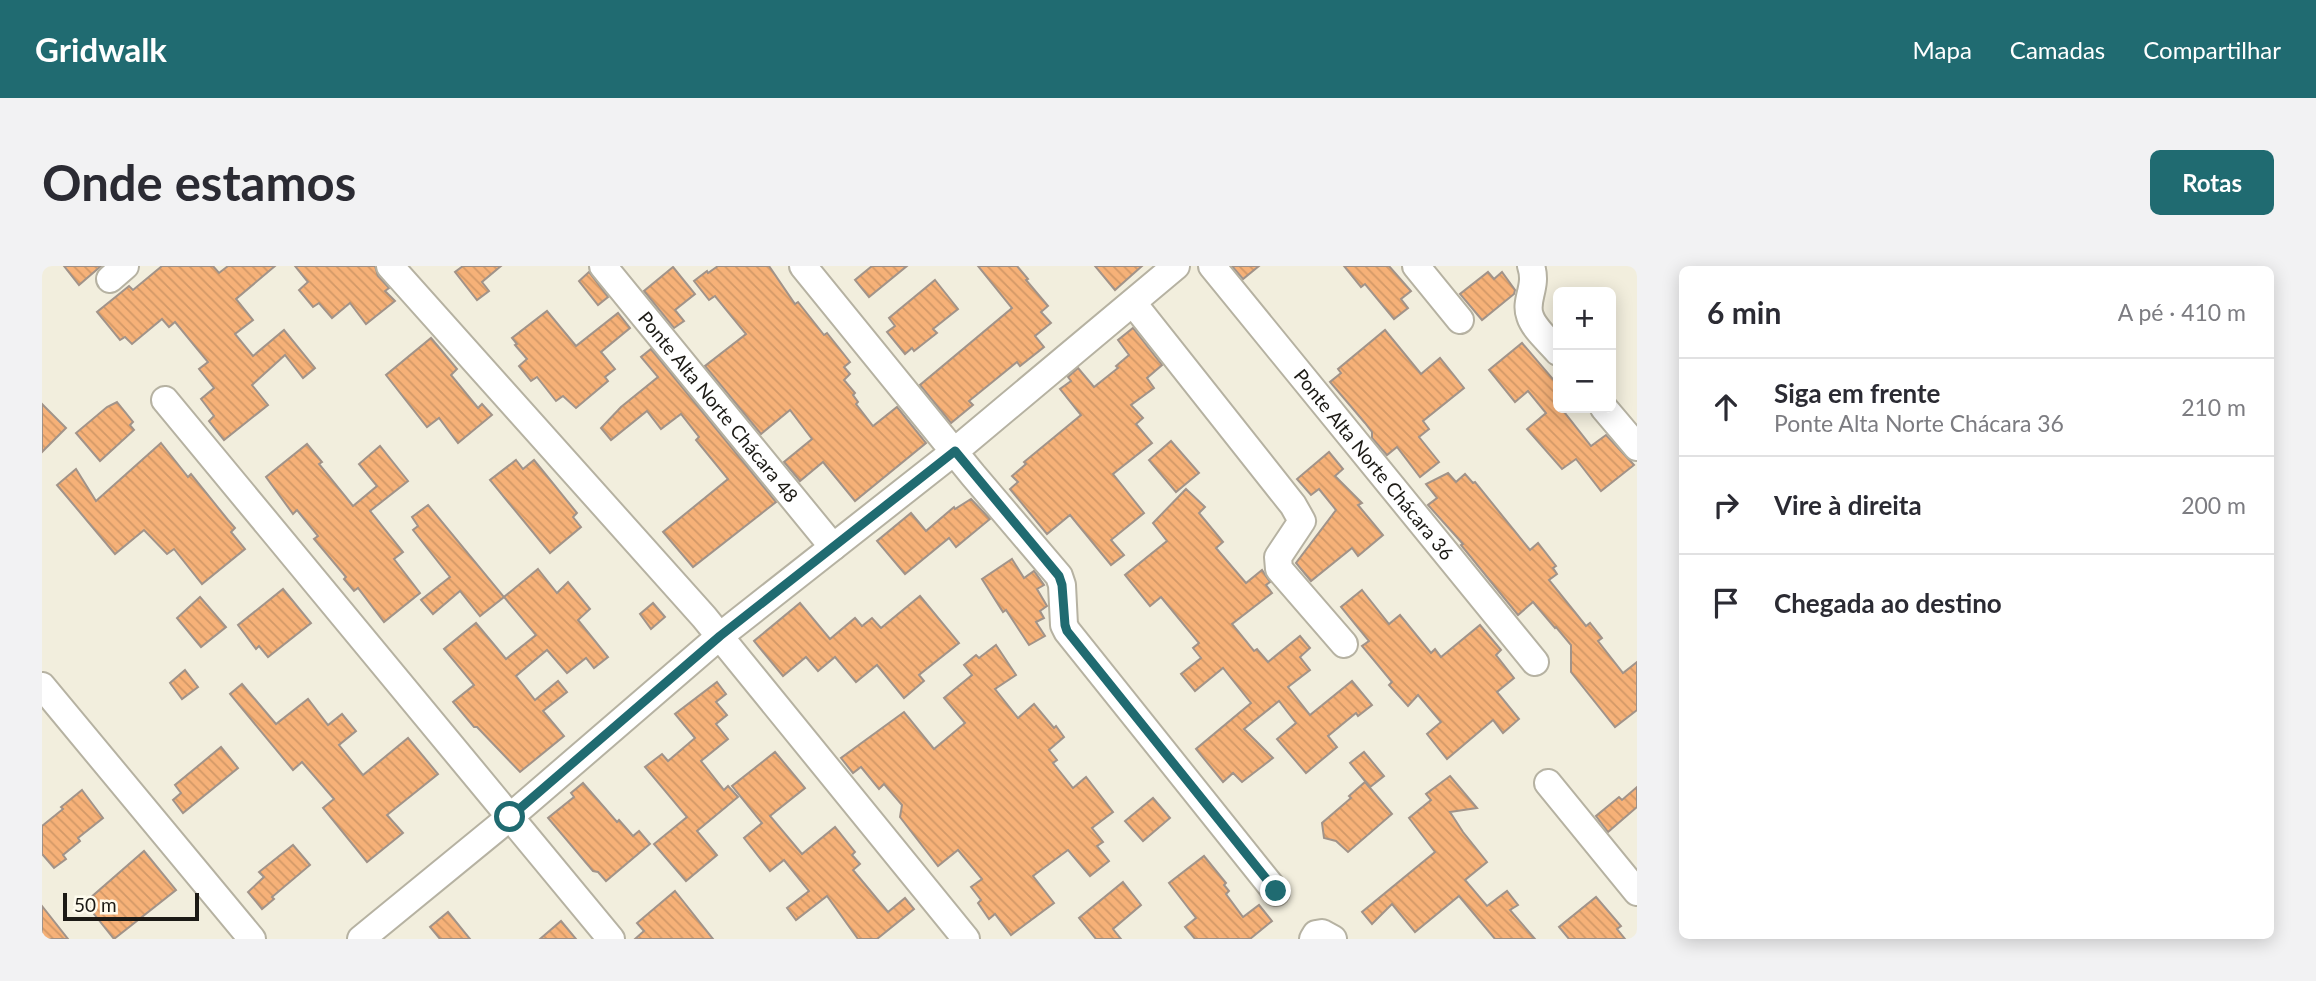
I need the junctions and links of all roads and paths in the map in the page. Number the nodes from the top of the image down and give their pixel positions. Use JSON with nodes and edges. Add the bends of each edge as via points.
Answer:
{"nodes":[{"id":1,"x":390,"y":266,"type":"edge"},
{"id":2,"x":603,"y":266,"type":"edge"},
{"id":3,"x":803,"y":266,"type":"edge"},
{"id":4,"x":1212,"y":266,"type":"edge"},
{"id":5,"x":1416,"y":266,"type":"edge"},
{"id":6,"x":1531,"y":266,"type":"edge"},
{"id":7,"x":1162,"y":270,"type":"edge"},
{"id":8,"x":1133,"y":303,"type":"junction"},
{"id":9,"x":1460,"y":320,"type":"dead end"},
{"id":10,"x":1556,"y":350,"type":"edge"},
{"id":11,"x":164,"y":400,"type":"dead end"},
{"id":12,"x":1608,"y":413,"type":"edge"},
{"id":13,"x":1637,"y":447,"type":"edge"},
{"id":14,"x":955,"y":451,"type":"junction"},
{"id":15,"x":833,"y":547,"type":"junction"},
{"id":16,"x":720,"y":636,"type":"junction"},
{"id":17,"x":1344,"y":644,"type":"dead end"},
{"id":18,"x":1535,"y":662,"type":"dead end"},
{"id":19,"x":42,"y":687,"type":"edge"},
{"id":20,"x":1548,"y":783,"type":"dead end"},
{"id":21,"x":510,"y":817,"type":"junction"},
{"id":22,"x":1276,"y":891,"type":"dead end"},
{"id":23,"x":1637,"y":892,"type":"edge"},
{"id":24,"x":252,"y":939,"type":"edge"},
{"id":25,"x":361,"y":939,"type":"edge"},
{"id":26,"x":611,"y":939,"type":"edge"},
{"id":27,"x":965,"y":939,"type":"edge"},
{"id":28,"x":1313,"y":939,"type":"edge"},
{"id":29,"x":1333,"y":939,"type":"edge"}],
"edges":[{"from":1,"to":16,"type":"street"},
{"from":2,"to":15,"type":"street","name":"Ponte Alta Norte Chácara 48"},
{"from":3,"to":14,"type":"street"},
{"from":4,"to":18,"type":"street","name":"Ponte Alta Norte Chácara 36"},
{"from":5,"to":9,"type":"street"},
{"from":6,"to":10,"type":"street","via":[[1530,318]]},
{"from":7,"to":8,"type":"street"},
{"from":8,"to":14,"type":"street"},
{"from":8,"to":17,"type":"street","via":[[1293,505],[1302,521],[1279,557],[1279,569]]},
{"from":11,"to":21,"type":"street"},
{"from":12,"to":13,"type":"street"},
{"from":14,"to":15,"type":"street"},
{"from":14,"to":22,"type":"street","via":[[1059,576],[1067,631]]},
{"from":15,"to":16,"type":"street"},
{"from":16,"to":21,"type":"street"},
{"from":16,"to":27,"type":"street"},
{"from":19,"to":24,"type":"street"},
{"from":20,"to":23,"type":"street"},
{"from":21,"to":25,"type":"street"},
{"from":21,"to":26,"type":"street"},
{"from":28,"to":29,"type":"street","via":[[1322,933]]}]}
